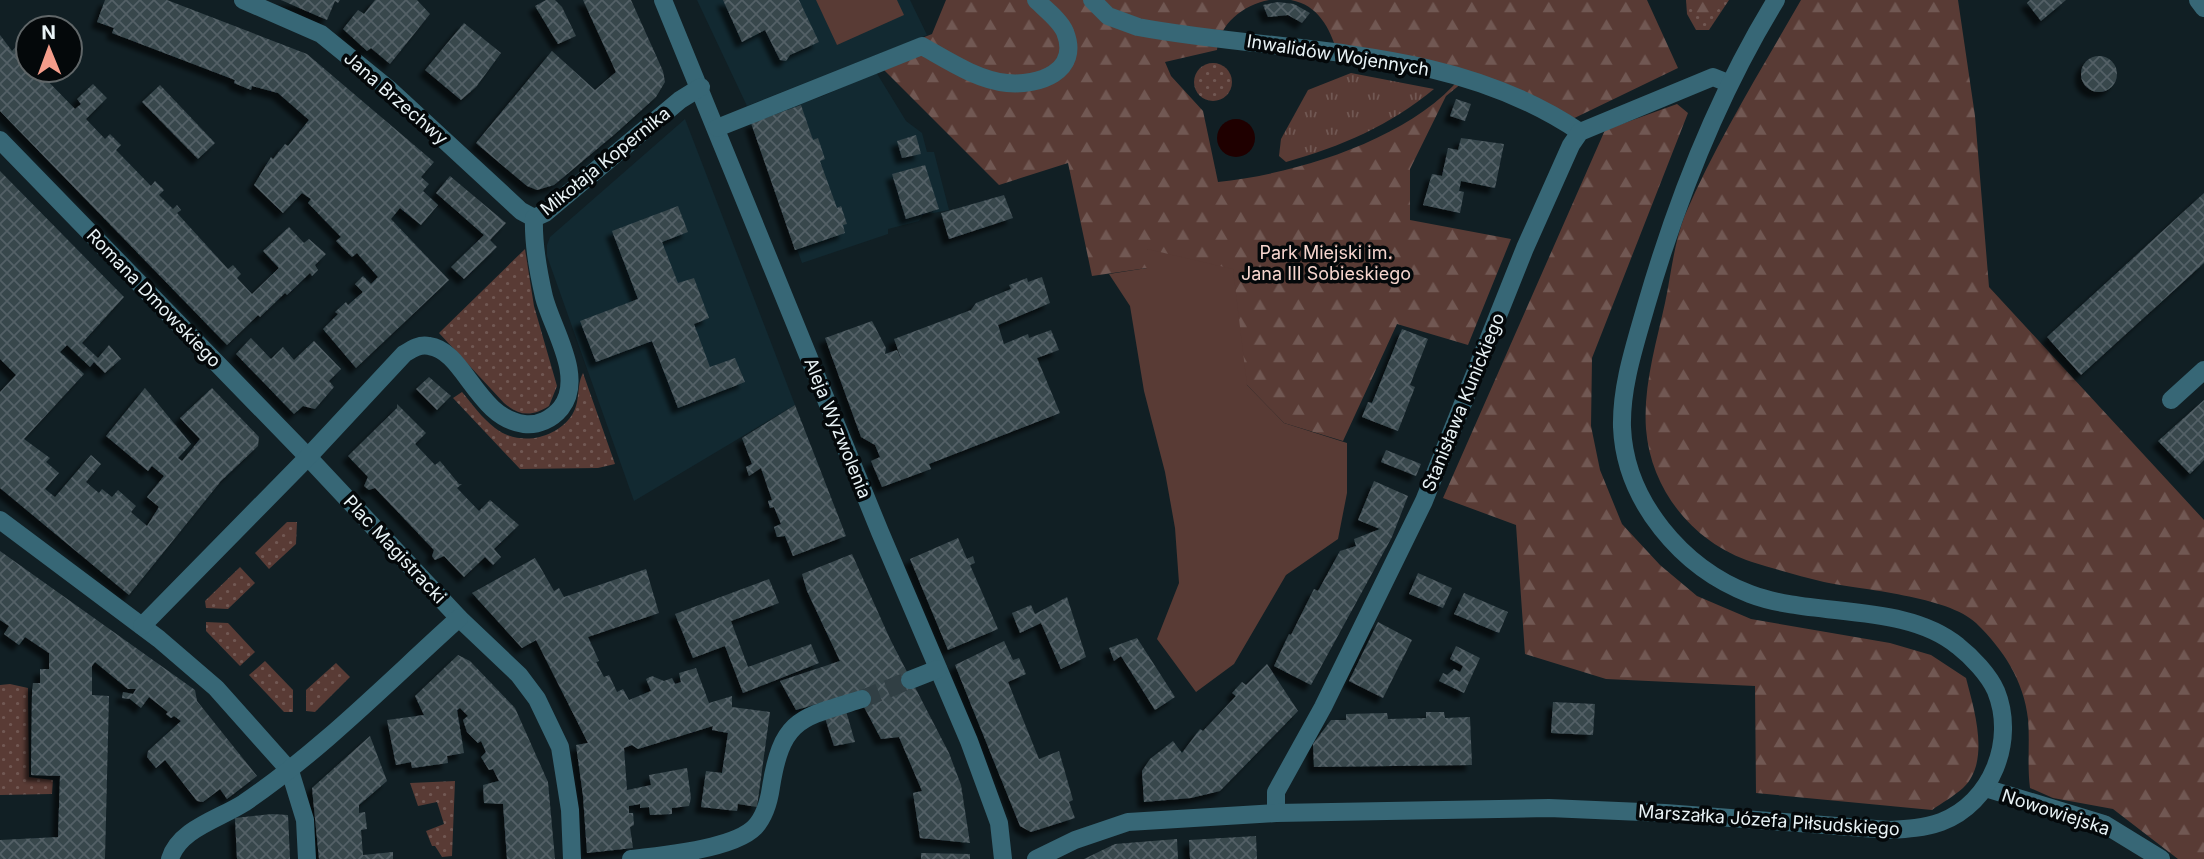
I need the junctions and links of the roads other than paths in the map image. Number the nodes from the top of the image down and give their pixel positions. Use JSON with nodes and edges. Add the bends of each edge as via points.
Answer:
{"nodes":[{"id":1,"x":243,"y":0,"type":"edge"},
{"id":2,"x":663,"y":0,"type":"edge"},
{"id":3,"x":1036,"y":0,"type":"edge"},
{"id":4,"x":1093,"y":0,"type":"edge"},
{"id":5,"x":1776,"y":0,"type":"edge"},
{"id":6,"x":2198,"y":0,"type":"edge"},
{"id":7,"x":2204,"y":8,"type":"edge"},
{"id":8,"x":1728,"y":83,"type":"junction"},
{"id":9,"x":701,"y":87,"type":"junction"},
{"id":10,"x":716,"y":128,"type":"junction"},
{"id":11,"x":1580,"y":132,"type":"junction"},
{"id":12,"x":0,"y":140,"type":"edge"},
{"id":13,"x":534,"y":218,"type":"junction"},
{"id":14,"x":2204,"y":370,"type":"edge"},
{"id":15,"x":2171,"y":400,"type":"dead end"},
{"id":16,"x":308,"y":457,"type":"junction"},
{"id":17,"x":0,"y":520,"type":"edge"},
{"id":18,"x":459,"y":618,"type":"junction"},
{"id":19,"x":142,"y":626,"type":"junction"},
{"id":20,"x":938,"y":669,"type":"junction"},
{"id":21,"x":910,"y":680,"type":"tunnel mouth"},
{"id":22,"x":862,"y":699,"type":"tunnel mouth"},
{"id":23,"x":290,"y":771,"type":"junction"},
{"id":24,"x":1985,"y":788,"type":"junction"},
{"id":25,"x":1276,"y":813,"type":"junction"},
{"id":26,"x":170,"y":859,"type":"edge"},
{"id":27,"x":307,"y":859,"type":"edge"},
{"id":28,"x":572,"y":859,"type":"edge"},
{"id":29,"x":631,"y":859,"type":"edge"},
{"id":30,"x":1003,"y":859,"type":"edge"},
{"id":31,"x":1036,"y":859,"type":"edge"},
{"id":32,"x":2161,"y":859,"type":"edge"}],
"edges":[{"from":1,"to":13,"type":"street","name":"Jana Brzechwy","via":[[321,34]]},
{"from":2,"to":9,"type":"street","name":"Aleja Wyzwolenia"},
{"from":3,"to":10,"type":"street","via":[[1064,30],[1069,46],[1056,76],[1032,83],[1004,83],[922,46]]},
{"from":4,"to":11,"type":"street","name":"Inwalidów Wojennych","via":[[1108,16],[1138,27],[1377,58],[1481,81]]},
{"from":5,"to":8,"type":"street","name":"Marszałka Józefa Piłsudskiego"},
{"from":6,"to":7,"type":"street"},
{"from":8,"to":11,"type":"street","via":[[1713,76]]},
{"from":8,"to":24,"type":"street","name":"Marszałka Józefa Piłsudskiego","via":[[1671,219],[1627,373],[1622,425],[1626,460],[1648,511],[1680,551],[1709,573],[1751,595],[1889,618],[1935,631],[1958,646],[1996,689],[2003,719],[2000,757]]},
{"from":9,"to":10,"type":"street","name":"Aleja Wyzwolenia"},
{"from":9,"to":13,"type":"street","name":"Mikołaja Kopernika"},
{"from":10,"to":20,"type":"street","name":"Aleja Wyzwolenia"},
{"from":11,"to":25,"type":"street","name":"Stanisława Kunickiego","via":[[1525,248],[1424,501],[1276,792]]},
{"from":12,"to":16,"type":"street","name":"Romana Dmowskiego"},
{"from":13,"to":16,"type":"street","name":"Mikołaja Kopernika","via":[[545,299],[568,367],[570,388],[556,414],[531,425],[510,422],[493,411],[441,350],[416,347],[404,354]]},
{"from":14,"to":15,"type":"street"},
{"from":16,"to":18,"type":"street","name":"Plac Magistracki"},
{"from":16,"to":19,"type":"street"},
{"from":17,"to":19,"type":"street"},
{"from":18,"to":23,"type":"street","name":"Plac Magistracki"},
{"from":18,"to":28,"type":"street","via":[[519,675],[537,699],[560,747]]},
{"from":19,"to":23,"type":"street","via":[[216,688]]},
{"from":20,"to":21,"type":"street"},
{"from":20,"to":30,"type":"street","name":"Aleja Wyzwolenia","via":[[999,822]]},
{"from":22,"to":29,"type":"street","via":[[790,727],[775,762],[768,805],[756,826],[720,844]]},
{"from":23,"to":26,"type":"street","name":"Plac Magistracki","via":[[190,833],[174,845]]},
{"from":23,"to":27,"type":"street","via":[[304,820]]},
{"from":24,"to":25,"type":"street","name":"Marszałka Józefa Piłsudskiego","via":[[1970,805],[1942,821],[1916,829],[1889,830],[1549,808]]},
{"from":24,"to":32,"type":"street","name":"Nowowiejska","via":[[2104,824]]},
{"from":25,"to":31,"type":"street","name":"Marszałka Józefa Piłsudskiego","via":[[1128,822]]}]}
